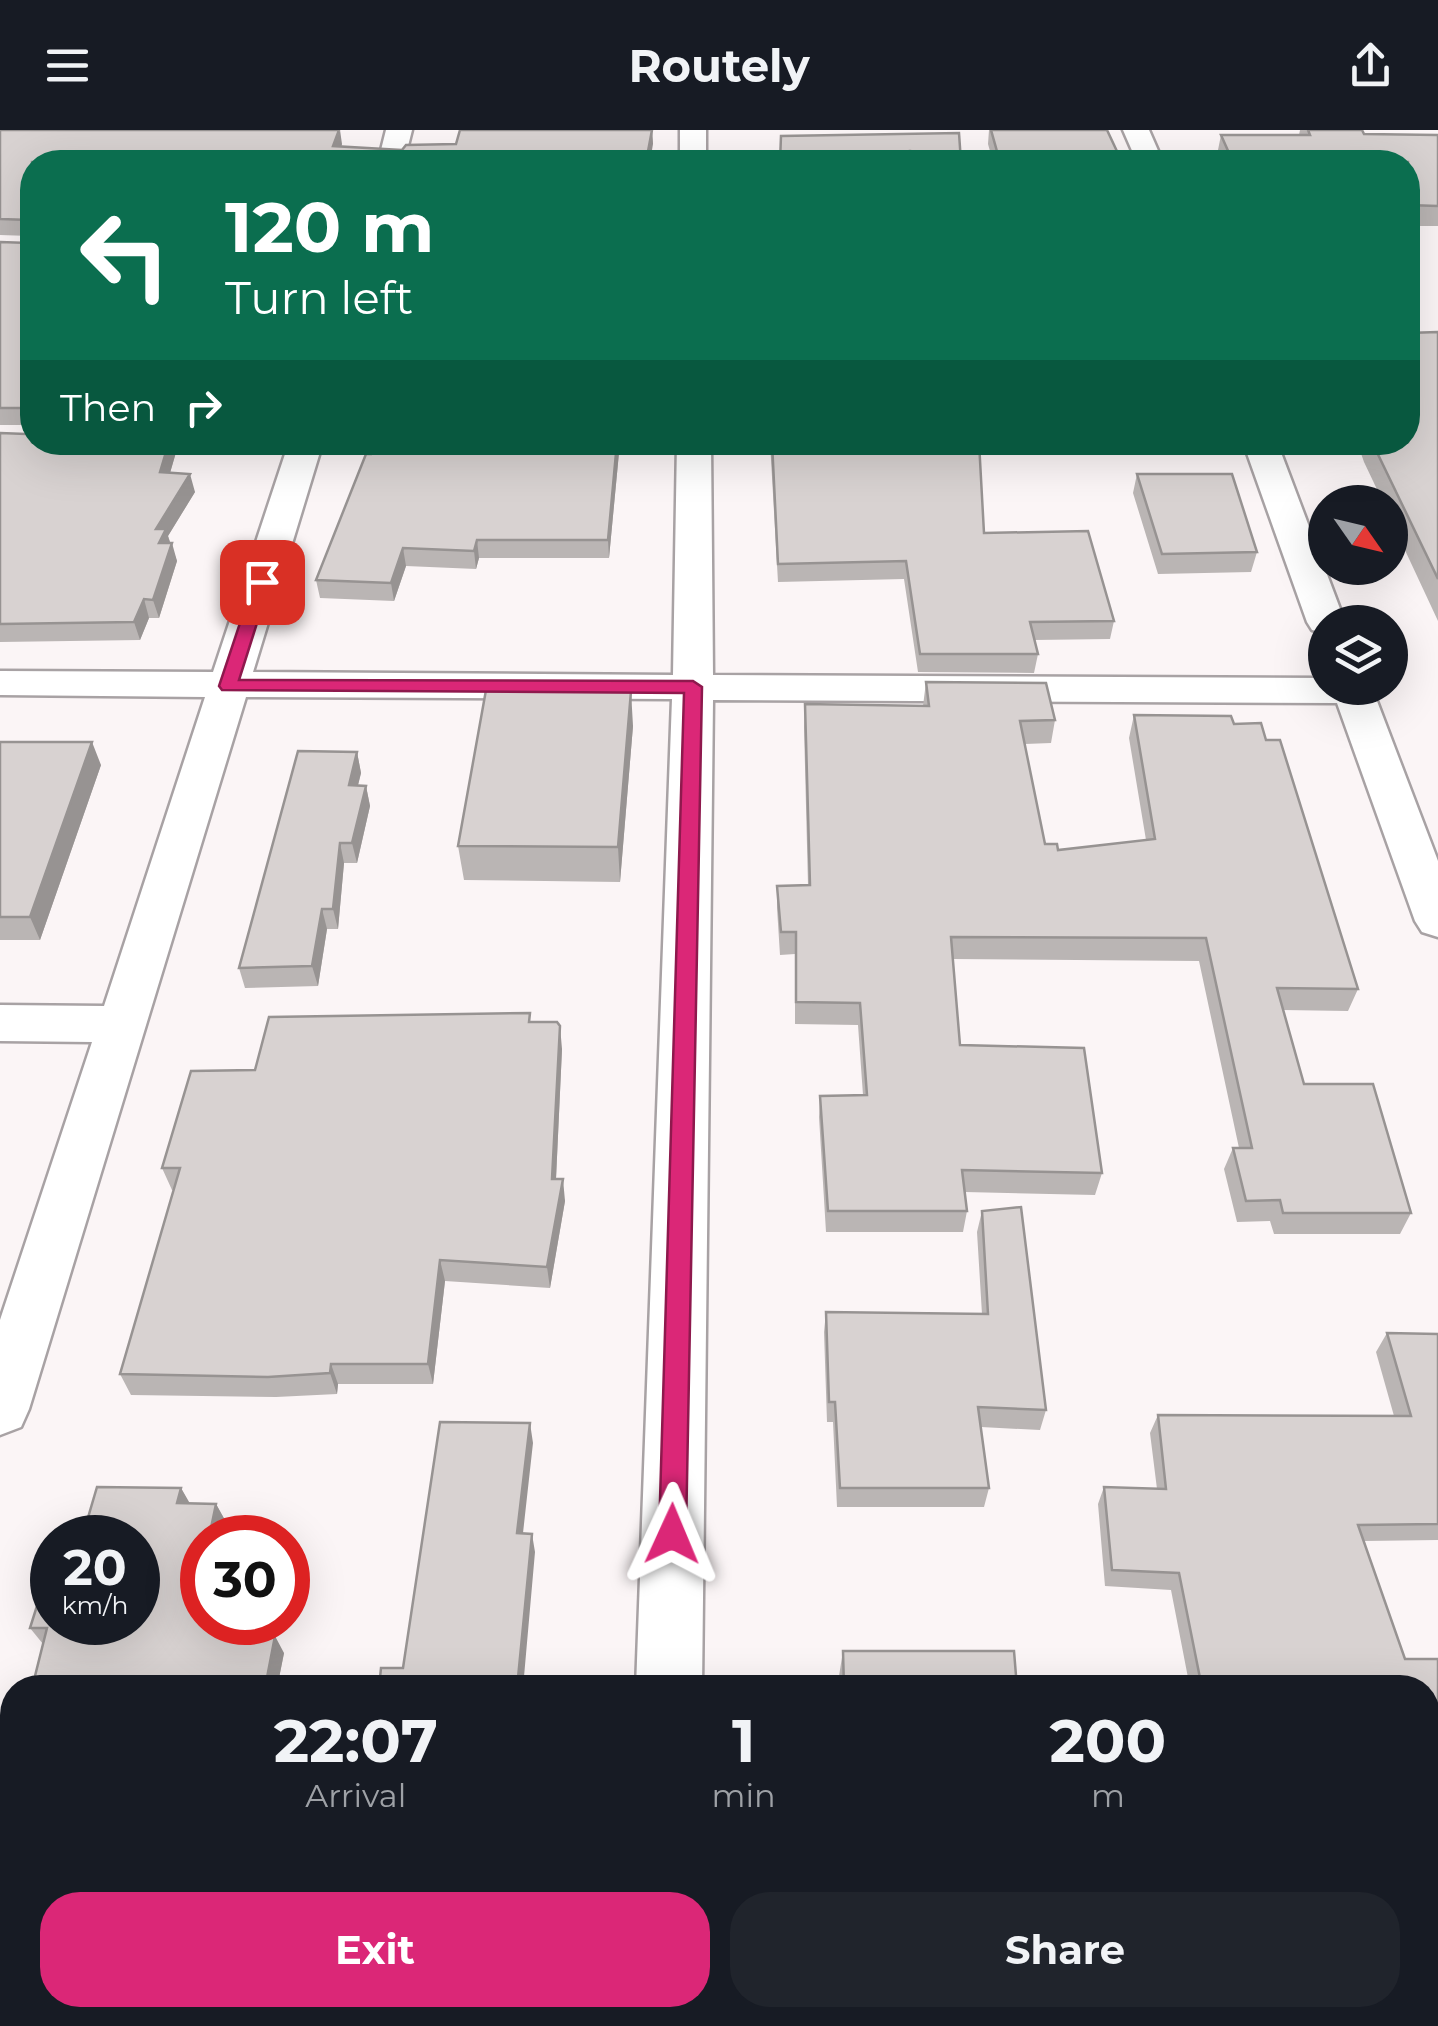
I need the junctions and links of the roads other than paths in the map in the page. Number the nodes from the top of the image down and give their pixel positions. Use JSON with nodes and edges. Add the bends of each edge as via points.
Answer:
{"nodes":[{"id":1,"x":302,"y":455,"type":"edge"},
{"id":2,"x":694,"y":455,"type":"edge"},
{"id":3,"x":1265,"y":455,"type":"edge"},
{"id":4,"x":1320,"y":605,"type":"edge"},
{"id":5,"x":0,"y":683,"type":"edge"},
{"id":6,"x":228,"y":686,"type":"junction"},
{"id":7,"x":693,"y":687,"type":"junction"},
{"id":8,"x":1308,"y":690,"type":"edge"},
{"id":9,"x":1358,"y":705,"type":"edge"},
{"id":10,"x":1438,"y":921,"type":"edge"},
{"id":11,"x":0,"y":1023,"type":"edge"},
{"id":12,"x":121,"y":1024,"type":"junction"},
{"id":13,"x":0,"y":1408,"type":"edge"},
{"id":14,"x":669,"y":1675,"type":"edge"}],
"edges":[{"from":1,"to":6,"type":"street"},
{"from":2,"to":7,"type":"street"},
{"from":3,"to":4,"type":"street"},
{"from":5,"to":6,"type":"street"},
{"from":6,"to":7,"type":"street"},
{"from":6,"to":12,"type":"street"},
{"from":7,"to":8,"type":"street"},
{"from":7,"to":14,"type":"street"},
{"from":9,"to":10,"type":"street"},
{"from":11,"to":12,"type":"street"},
{"from":12,"to":13,"type":"street"}]}
